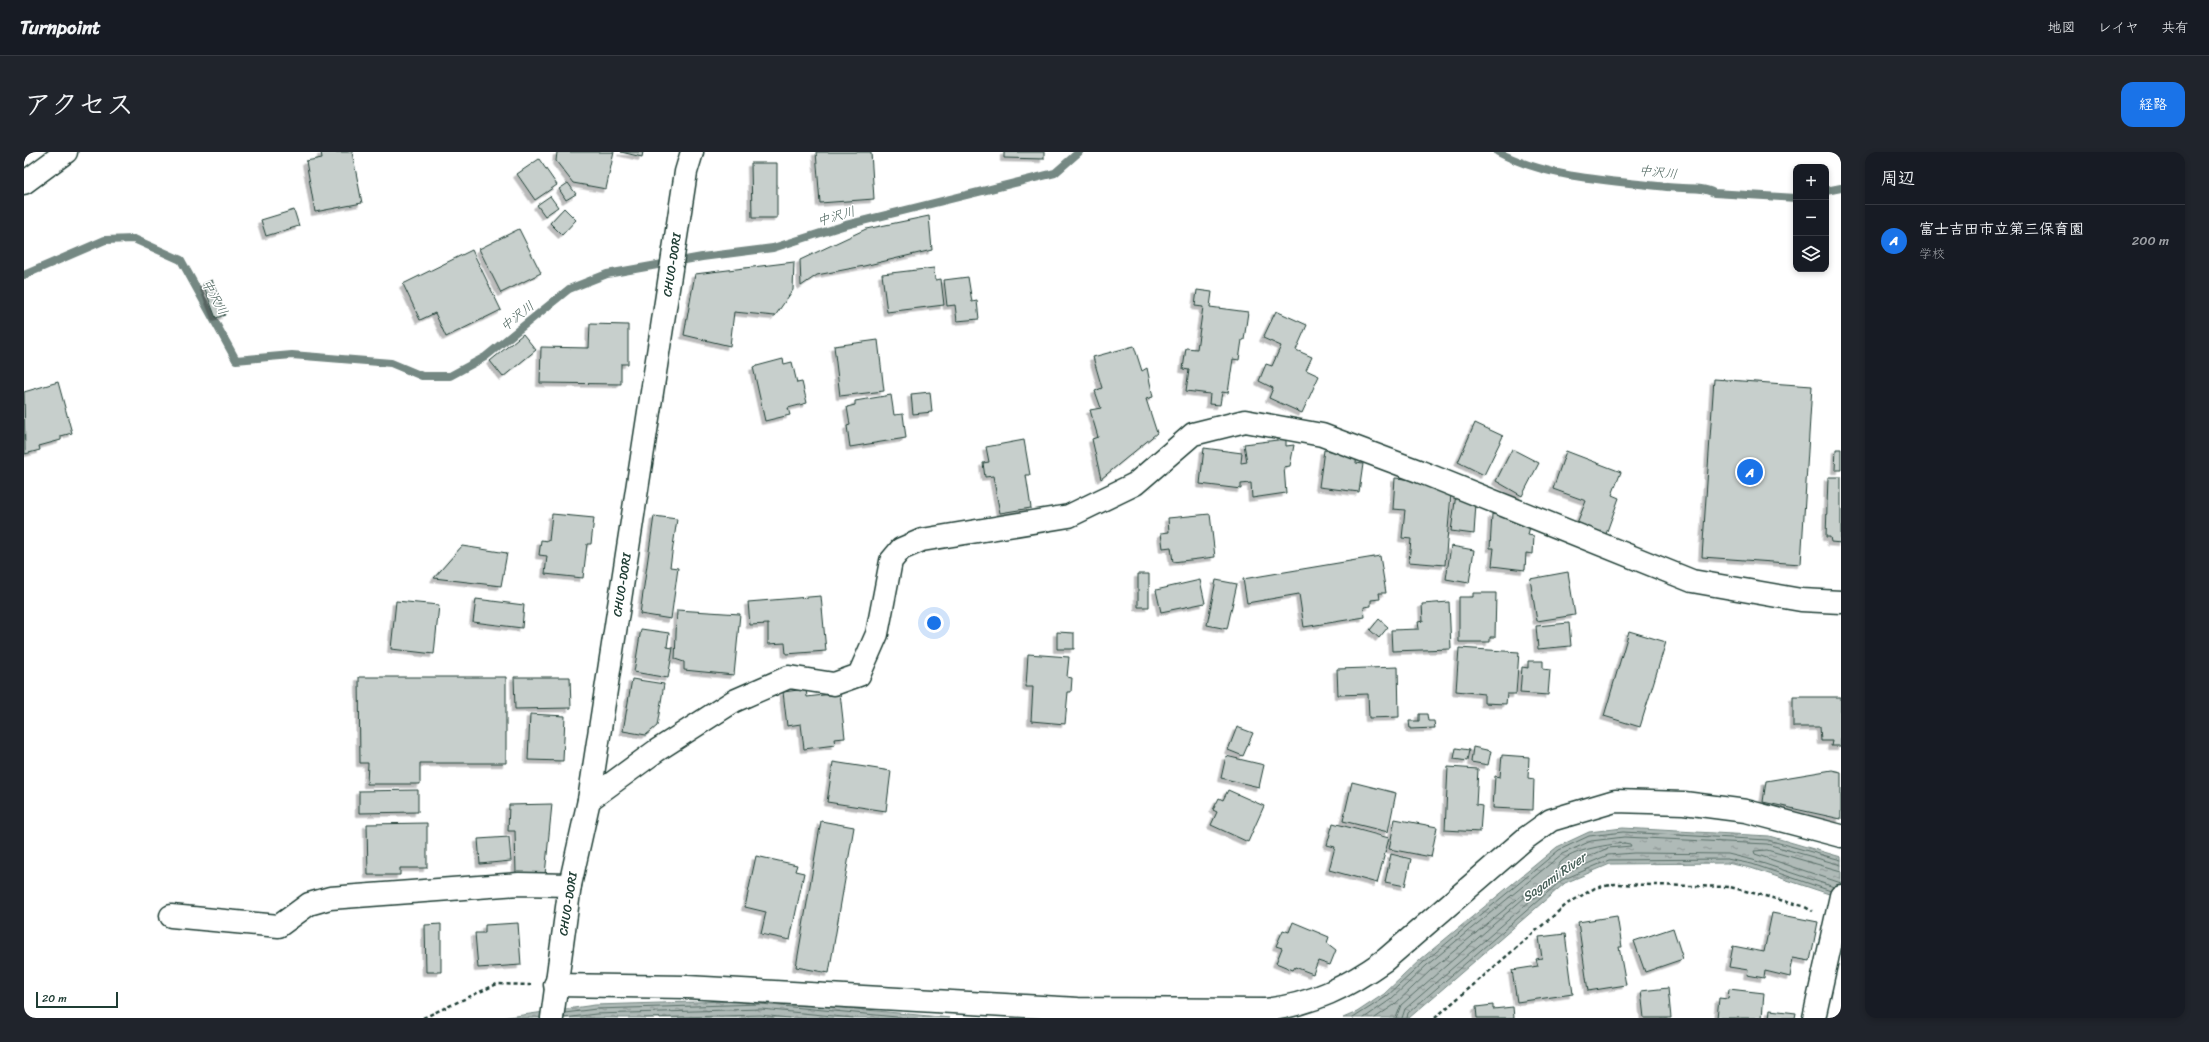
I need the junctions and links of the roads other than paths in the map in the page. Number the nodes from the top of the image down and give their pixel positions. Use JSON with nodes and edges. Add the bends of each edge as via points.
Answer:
{"nodes":[{"id":1,"x":66,"y":152,"type":"edge"},
{"id":2,"x":692,"y":152,"type":"edge"},
{"id":3,"x":24,"y":183,"type":"edge"},
{"id":4,"x":1841,"y":602,"type":"edge"},
{"id":5,"x":589,"y":800,"type":"junction"},
{"id":6,"x":1841,"y":836,"type":"edge"},
{"id":7,"x":570,"y":885,"type":"junction"},
{"id":8,"x":1837,"y":911,"type":"edge"},
{"id":9,"x":171,"y":916,"type":"dead end"},
{"id":10,"x":555,"y":990,"type":"junction"},
{"id":11,"x":552,"y":1018,"type":"edge"},
{"id":12,"x":1814,"y":1018,"type":"edge"}],
"edges":[{"from":1,"to":3,"type":"street"},
{"from":2,"to":5,"type":"street","name":"CHUO-DORI","via":[[686,172]]},
{"from":4,"to":5,"type":"street","via":[[1801,600],[1692,581],[1322,435],[1245,420],[1193,434],[1135,484],[1068,516],[922,540],[901,549],[891,562],[877,634],[858,675],[834,684],[789,677],[734,701],[656,751]]},
{"from":5,"to":7,"type":"street","name":"CHUO-DORI"},
{"from":6,"to":10,"type":"street","via":[[1746,811],[1684,803],[1614,801],[1580,810],[1552,820],[1526,838],[1385,960],[1340,988],[1292,1007],[1266,1010],[1078,1009],[687,987]]},
{"from":7,"to":9,"type":"street","via":[[520,884],[330,898],[309,904],[279,926]]},
{"from":7,"to":10,"type":"street","name":"CHUO-DORI"},
{"from":8,"to":12,"type":"street"},
{"from":10,"to":11,"type":"street","name":"CHUO-DORI"}]}
